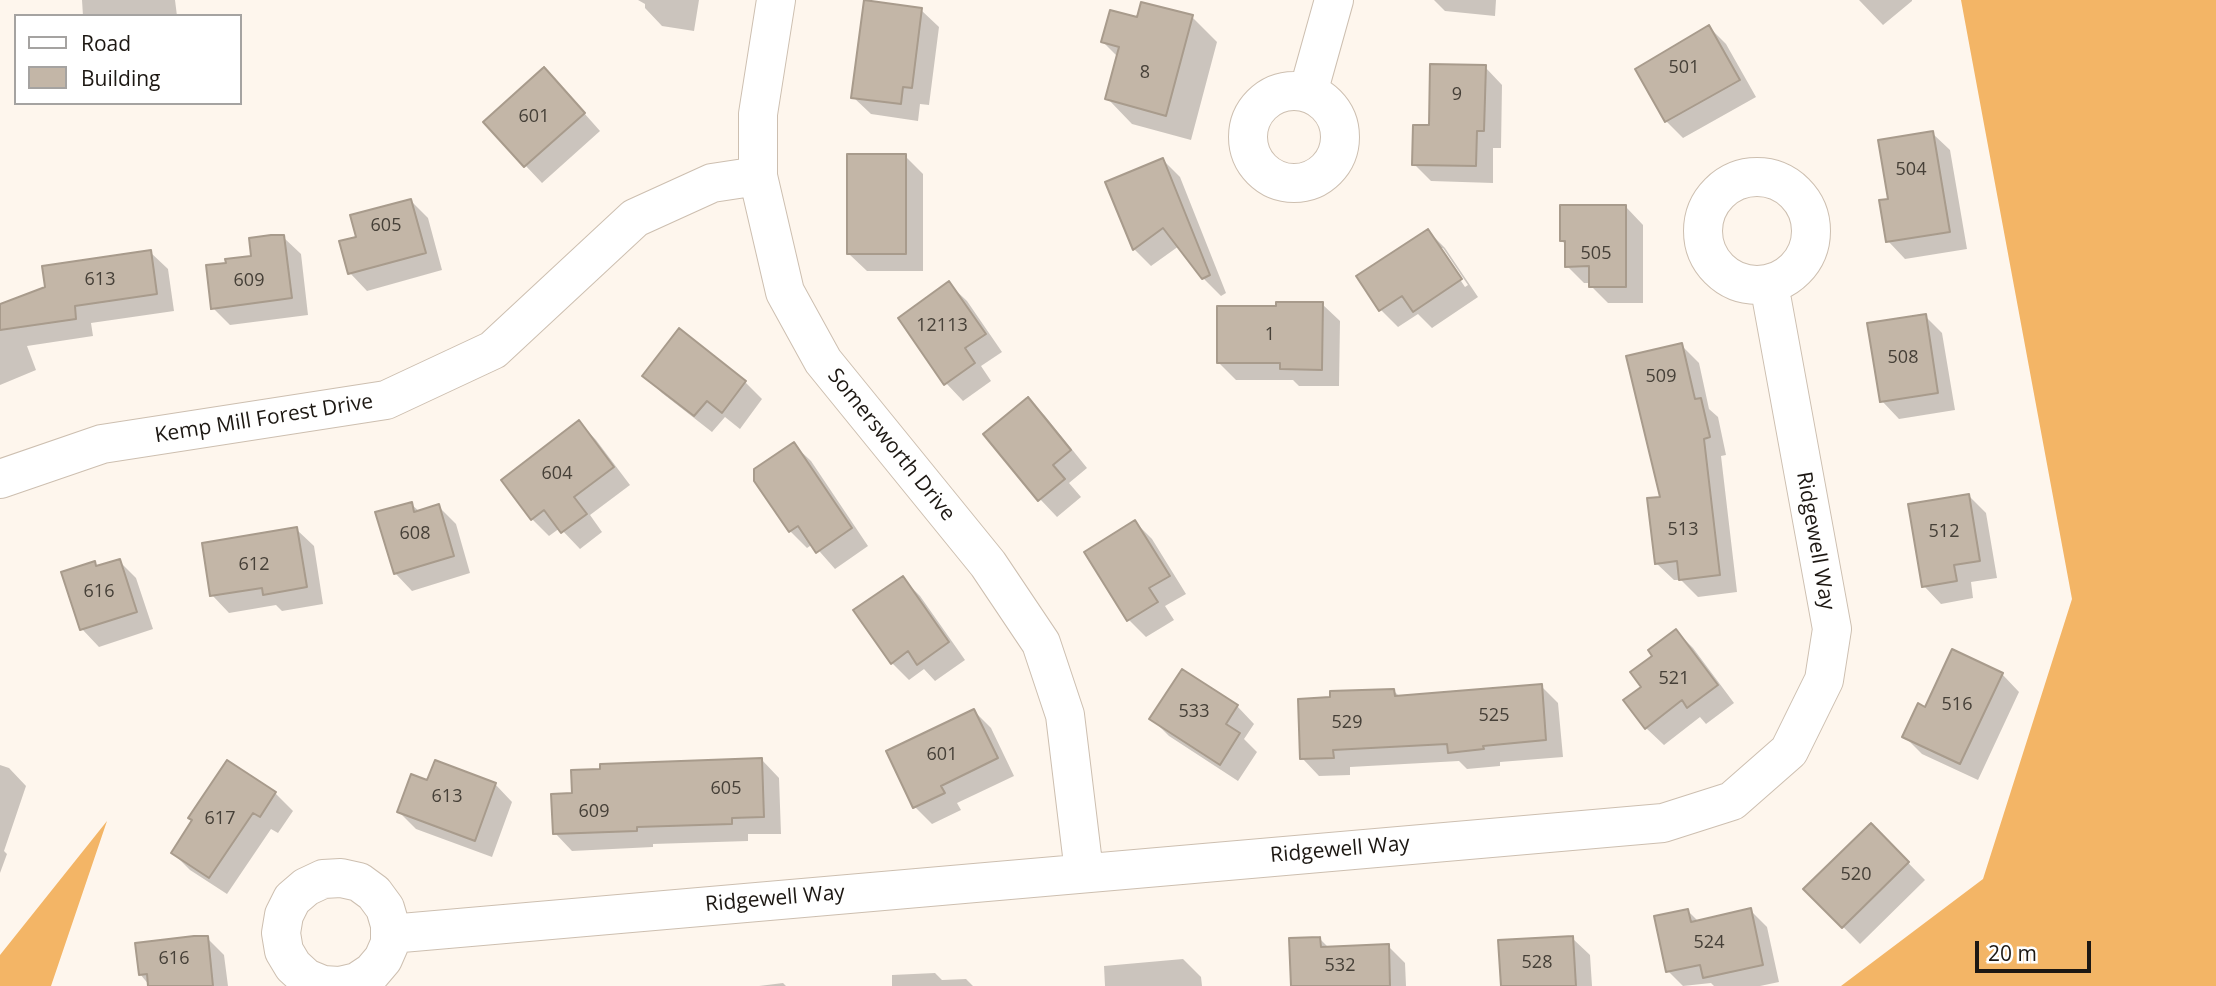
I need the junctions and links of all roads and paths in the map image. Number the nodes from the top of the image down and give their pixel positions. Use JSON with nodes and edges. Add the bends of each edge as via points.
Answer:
{"nodes":[{"id":1,"x":776,"y":0,"type":"edge"},
{"id":2,"x":1334,"y":0,"type":"edge"},
{"id":3,"x":1308,"y":93,"type":"dead end"},
{"id":4,"x":758,"y":176,"type":"junction"},
{"id":5,"x":1769,"y":284,"type":"dead end"},
{"id":6,"x":0,"y":479,"type":"edge"},
{"id":7,"x":1084,"y":872,"type":"junction"},
{"id":8,"x":390,"y":934,"type":"junction"},
{"id":9,"x":340,"y":986,"type":"edge"}],
"edges":[{"from":1,"to":4,"type":"street","name":"Somersworth Drive","via":[[758,114]]},
{"from":2,"to":3,"type":"street"},
{"from":4,"to":6,"type":"street","name":"Kemp Mill Forest Drive","via":[[712,183],[635,218],[493,350],[386,400],[102,444]]},
{"from":4,"to":7,"type":"street","name":"Somersworth Drive","via":[[785,292],[823,361],[988,564],[1041,643],[1065,715]]},
{"from":5,"to":7,"type":"street","name":"Ridgewell Way","via":[[1832,629],[1824,680],[1789,751],[1742,793],[1732,801],[1663,823]]},
{"from":7,"to":8,"type":"street","name":"Ridgewell Way"},
{"from":8,"to":9,"type":"street","via":[[383,959],[372,972]]},
{"from":8,"to":9,"type":"street","via":[[385,908],[359,882],[323,879],[292,899],[281,933],[284,951],[306,978]]}]}
